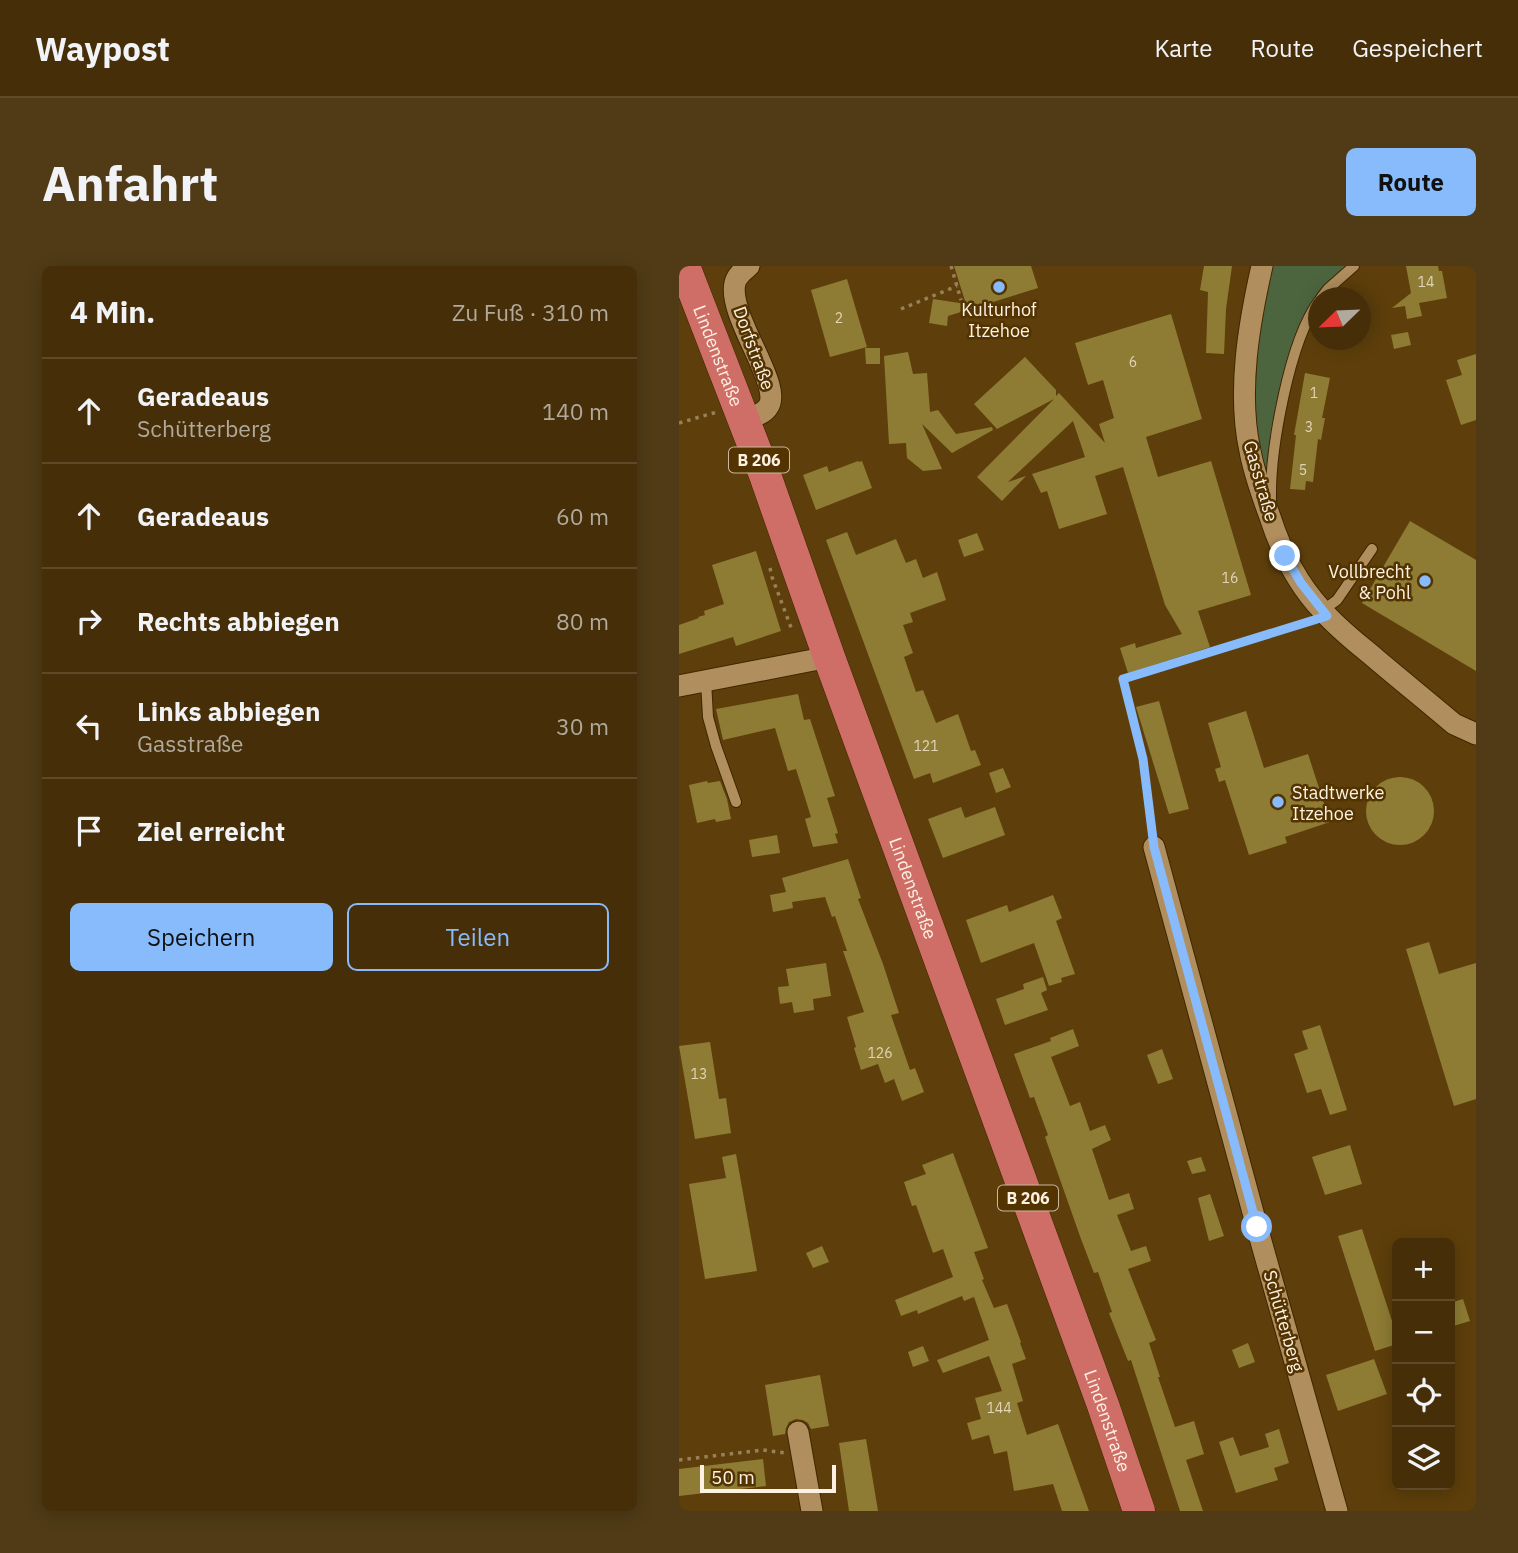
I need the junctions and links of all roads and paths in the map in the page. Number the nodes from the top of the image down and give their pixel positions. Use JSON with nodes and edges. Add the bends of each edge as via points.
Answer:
{"nodes":[{"id":1,"x":684,"y":266,"type":"edge"},
{"id":2,"x":749,"y":266,"type":"edge"},
{"id":3,"x":951,"y":266,"type":"edge"},
{"id":4,"x":1262,"y":266,"type":"edge"},
{"id":5,"x":1355,"y":266,"type":"edge"},
{"id":6,"x":957,"y":286,"type":"junction"},
{"id":7,"x":1330,"y":287,"type":"edge"},
{"id":8,"x":961,"y":300,"type":"dead end"},
{"id":9,"x":901,"y":309,"type":"dead end"},
{"id":10,"x":1308,"y":321,"type":"edge"},
{"id":11,"x":742,"y":413,"type":"junction"},
{"id":12,"x":679,"y":423,"type":"edge"},
{"id":13,"x":1271,"y":520,"type":"junction"},
{"id":14,"x":1372,"y":549,"type":"dead end"},
{"id":15,"x":1324,"y":613,"type":"junction"},
{"id":16,"x":829,"y":657,"type":"junction"},
{"id":17,"x":705,"y":681,"type":"junction"},
{"id":18,"x":679,"y":687,"type":"edge"},
{"id":19,"x":1476,"y":734,"type":"edge"},
{"id":20,"x":736,"y":802,"type":"dead end"},
{"id":21,"x":1154,"y":847,"type":"joint"},
{"id":22,"x":798,"y":1432,"type":"dead end"},
{"id":23,"x":802,"y":1455,"type":"junction"},
{"id":24,"x":679,"y":1460,"type":"edge"},
{"id":25,"x":812,"y":1511,"type":"edge"},
{"id":26,"x":1139,"y":1511,"type":"edge"},
{"id":27,"x":1337,"y":1511,"type":"edge"}],
"edges":[{"from":1,"to":11,"type":"main road","name":"Lindenstraße","number":"B 206"},
{"from":2,"to":11,"type":"street","name":"Dorfstraße","via":[[739,274],[734,292],[772,396],[767,410]]},
{"from":3,"to":6,"type":"path"},
{"from":4,"to":13,"type":"street","name":"Gasstraße","via":[[1245,392],[1249,450]]},
{"from":5,"to":7,"type":"lane"},
{"from":6,"to":8,"type":"path"},
{"from":6,"to":9,"type":"path"},
{"from":10,"to":13,"type":"lane","via":[[1277,434],[1270,480]]},
{"from":11,"to":12,"type":"path"},
{"from":11,"to":16,"type":"main road","name":"Lindenstraße","number":"B 206"},
{"from":13,"to":15,"type":"street","name":"Gasstraße","via":[[1293,572]]},
{"from":14,"to":15,"type":"lane"},
{"from":15,"to":19,"type":"street","name":"Gasstraße","via":[[1454,724]]},
{"from":15,"to":21,"type":"path","via":[[1123,679],[1143,759]]},
{"from":16,"to":17,"type":"street"},
{"from":16,"to":26,"type":"main road","name":"Lindenstraße","number":"B 206"},
{"from":17,"to":18,"type":"street"},
{"from":17,"to":20,"type":"lane","via":[[708,717]]},
{"from":21,"to":27,"type":"street","name":"Schütterberg"},
{"from":22,"to":23,"type":"street"},
{"from":23,"to":24,"type":"path","via":[[763,1450]]},
{"from":23,"to":25,"type":"street"}]}
